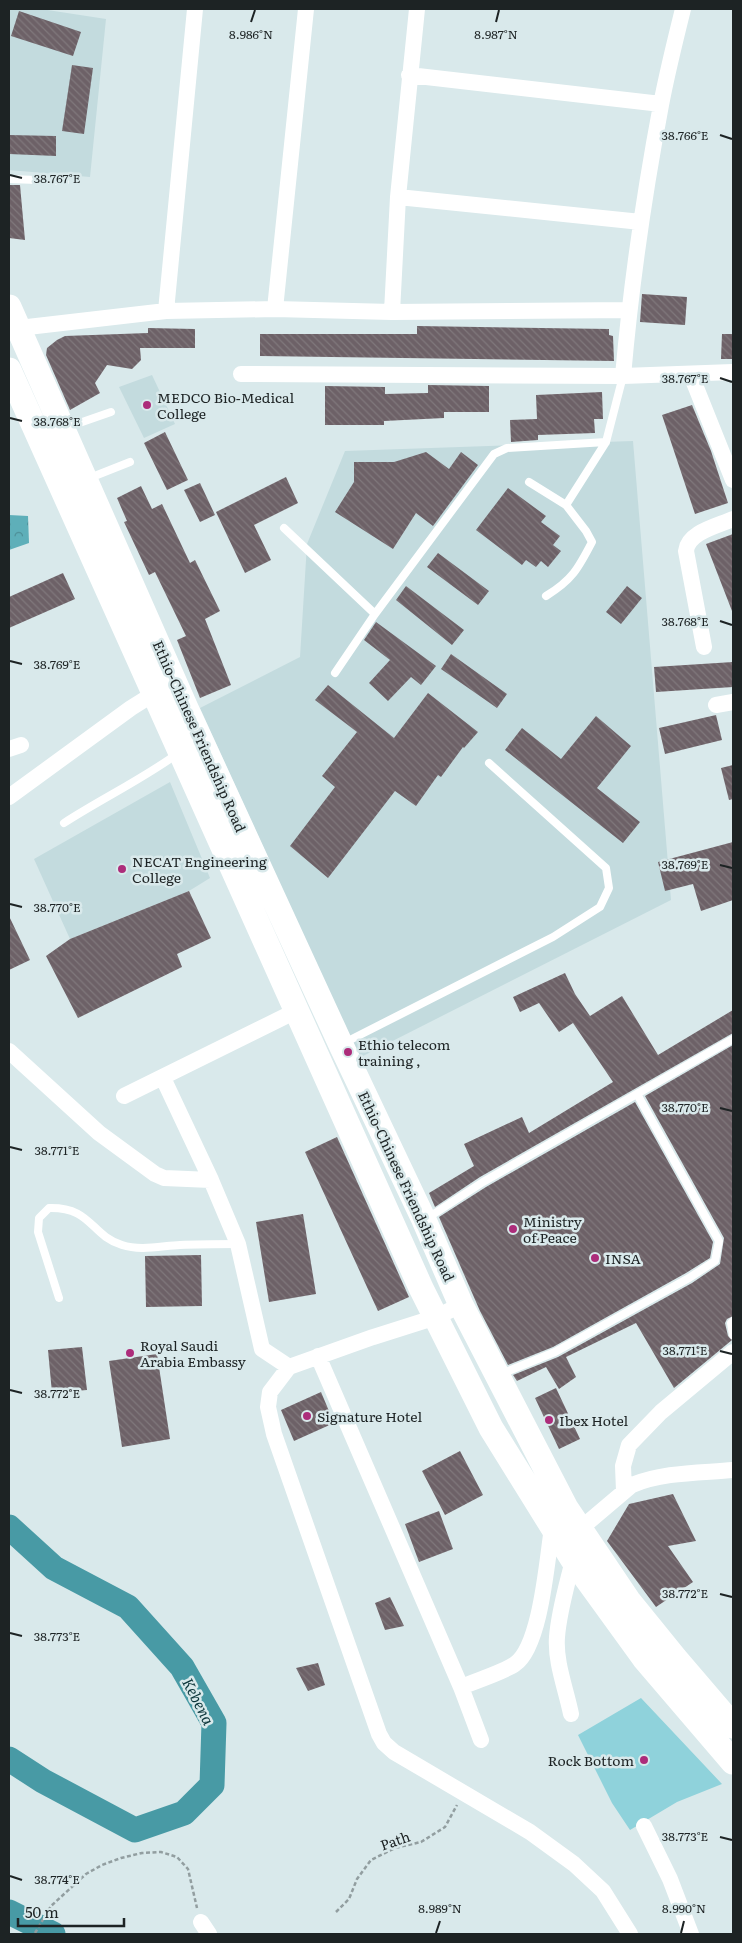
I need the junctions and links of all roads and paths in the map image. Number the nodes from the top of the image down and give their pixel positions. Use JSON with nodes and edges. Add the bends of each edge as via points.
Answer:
{"nodes":[{"id":1,"x":195,"y":9,"type":"edge"},
{"id":2,"x":306,"y":9,"type":"edge"},
{"id":3,"x":417,"y":9,"type":"edge"},
{"id":4,"x":683,"y":9,"type":"edge"},
{"id":5,"x":409,"y":75,"type":"junction"},
{"id":6,"x":661,"y":104,"type":"junction"},
{"id":7,"x":9,"y":179,"type":"edge"},
{"id":8,"x":65,"y":182,"type":"dead end"},
{"id":9,"x":398,"y":197,"type":"junction"},
{"id":10,"x":641,"y":222,"type":"junction"},
{"id":11,"x":275,"y":309,"type":"junction"},
{"id":12,"x":629,"y":310,"type":"junction"},
{"id":13,"x":166,"y":311,"type":"junction"},
{"id":14,"x":392,"y":312,"type":"junction"},
{"id":15,"x":14,"y":317,"type":"edge"},
{"id":16,"x":9,"y":370,"type":"edge"},
{"id":17,"x":733,"y":372,"type":"edge"},
{"id":18,"x":241,"y":374,"type":"dead end"},
{"id":19,"x":691,"y":375,"type":"junction"},
{"id":20,"x":623,"y":376,"type":"junction"},
{"id":21,"x":111,"y":412,"type":"dead end"},
{"id":22,"x":63,"y":429,"type":"junction"},
{"id":23,"x":606,"y":442,"type":"junction"},
{"id":24,"x":130,"y":462,"type":"dead end"},
{"id":25,"x":86,"y":479,"type":"junction"},
{"id":26,"x":733,"y":480,"type":"edge"},
{"id":27,"x":529,"y":482,"type":"dead end"},
{"id":28,"x":566,"y":506,"type":"junction"},
{"id":29,"x":733,"y":518,"type":"edge"},
{"id":30,"x":284,"y":528,"type":"dead end"},
{"id":31,"x":546,"y":596,"type":"dead end"},
{"id":32,"x":375,"y":614,"type":"junction"},
{"id":33,"x":704,"y":647,"type":"dead end"},
{"id":34,"x":335,"y":674,"type":"dead end"},
{"id":35,"x":155,"y":693,"type":"junction"},
{"id":36,"x":733,"y":702,"type":"edge"},
{"id":37,"x":716,"y":705,"type":"dead end"},
{"id":38,"x":176,"y":714,"type":"junction"},
{"id":39,"x":181,"y":752,"type":"junction"},
{"id":40,"x":489,"y":763,"type":"dead end"},
{"id":41,"x":9,"y":797,"type":"edge"},
{"id":42,"x":64,"y":823,"type":"dead end"},
{"id":43,"x":296,"y":1011,"type":"junction"},
{"id":44,"x":733,"y":1039,"type":"edge"},
{"id":45,"x":341,"y":1045,"type":"junction"},
{"id":46,"x":9,"y":1051,"type":"edge"},
{"id":47,"x":163,"y":1078,"type":"junction"},
{"id":48,"x":637,"y":1094,"type":"junction"},
{"id":49,"x":124,"y":1096,"type":"dead end"},
{"id":50,"x":211,"y":1180,"type":"junction"},
{"id":51,"x":424,"y":1220,"type":"junction"},
{"id":52,"x":238,"y":1244,"type":"junction"},
{"id":53,"x":59,"y":1298,"type":"dead end"},
{"id":54,"x":461,"y":1305,"type":"junction"},
{"id":55,"x":436,"y":1317,"type":"junction"},
{"id":56,"x":733,"y":1321,"type":"edge"},
{"id":57,"x":733,"y":1335,"type":"edge"},
{"id":58,"x":733,"y":1352,"type":"edge"},
{"id":59,"x":318,"y":1356,"type":"junction"},
{"id":60,"x":289,"y":1367,"type":"junction"},
{"id":61,"x":498,"y":1376,"type":"junction"},
{"id":62,"x":733,"y":1470,"type":"edge"},
{"id":63,"x":624,"y":1491,"type":"junction"},
{"id":64,"x":552,"y":1528,"type":"junction"},
{"id":65,"x":580,"y":1529,"type":"junction"},
{"id":66,"x":573,"y":1560,"type":"junction"},
{"id":67,"x":461,"y":1687,"type":"junction"},
{"id":68,"x":571,"y":1714,"type":"dead end"},
{"id":69,"x":733,"y":1726,"type":"edge"},
{"id":70,"x":480,"y":1740,"type":"dead end"},
{"id":71,"x":733,"y":1762,"type":"edge"},
{"id":72,"x":464,"y":1793,"type":"junction"},
{"id":73,"x":644,"y":1826,"type":"dead end"},
{"id":74,"x":336,"y":1912,"type":"dead end"},
{"id":75,"x":205,"y":1928,"type":"edge"},
{"id":76,"x":35,"y":1933,"type":"dead end"},
{"id":77,"x":630,"y":1934,"type":"edge"},
{"id":78,"x":691,"y":1934,"type":"edge"}],
"edges":[{"from":1,"to":13,"type":"street"},
{"from":2,"to":11,"type":"street"},
{"from":3,"to":5,"type":"street"},
{"from":4,"to":6,"type":"street"},
{"from":5,"to":6,"type":"street"},
{"from":5,"to":9,"type":"street"},
{"from":6,"to":10,"type":"street"},
{"from":7,"to":8,"type":"lane"},
{"from":9,"to":10,"type":"street"},
{"from":9,"to":14,"type":"street"},
{"from":10,"to":12,"type":"street"},
{"from":11,"to":13,"type":"street"},
{"from":11,"to":14,"type":"street"},
{"from":12,"to":14,"type":"street"},
{"from":12,"to":20,"type":"street"},
{"from":13,"to":15,"type":"street"},
{"from":15,"to":22,"type":"main road","name":"Ethio-Chinese Friendship Road"},
{"from":16,"to":35,"type":"main road","name":"Ethio-Chinese Friendship Road"},
{"from":17,"to":19,"type":"street"},
{"from":18,"to":20,"type":"street"},
{"from":19,"to":20,"type":"street"},
{"from":19,"to":26,"type":"street"},
{"from":20,"to":23,"type":"lane"},
{"from":21,"to":22,"type":"lane"},
{"from":22,"to":25,"type":"main road","name":"Ethio-Chinese Friendship Road"},
{"from":23,"to":28,"type":"lane"},
{"from":23,"to":32,"type":"lane","via":[[507,448],[494,454]]},
{"from":24,"to":25,"type":"lane"},
{"from":25,"to":38,"type":"main road","name":"Ethio-Chinese Friendship Road"},
{"from":27,"to":28,"type":"lane"},
{"from":28,"to":31,"type":"lane","via":[[592,542],[577,571]]},
{"from":29,"to":33,"type":"street","via":[[692,538],[687,544]]},
{"from":30,"to":32,"type":"lane"},
{"from":32,"to":34,"type":"lane"},
{"from":35,"to":38,"type":"main road","name":"Ethio-Chinese Friendship Road"},
{"from":35,"to":41,"type":"street"},
{"from":36,"to":37,"type":"street"},
{"from":38,"to":39,"type":"main road","name":"Ethio-Chinese Friendship Road"},
{"from":38,"to":45,"type":"main road","name":"Ethio-Chinese Friendship Road"},
{"from":39,"to":42,"type":"lane"},
{"from":39,"to":43,"type":"main road","name":"Ethio-Chinese Friendship Road"},
{"from":40,"to":45,"type":"lane","via":[[606,868],[609,888],[600,907],[553,937]]},
{"from":43,"to":47,"type":"street"},
{"from":43,"to":55,"type":"main road","name":"Ethio-Chinese Friendship Road"},
{"from":44,"to":48,"type":"lane"},
{"from":45,"to":51,"type":"main road","name":"Ethio-Chinese Friendship Road"},
{"from":46,"to":50,"type":"street","via":[[99,1133],[155,1174],[164,1178]]},
{"from":47,"to":49,"type":"street"},
{"from":47,"to":50,"type":"street"},
{"from":48,"to":51,"type":"lane"},
{"from":48,"to":61,"type":"lane","via":[[719,1241],[714,1261],[555,1352]]},
{"from":50,"to":52,"type":"street"},
{"from":51,"to":54,"type":"main road","name":"Ethio-Chinese Friendship Road"},
{"from":52,"to":53,"type":"lane","via":[[139,1248],[123,1245],[107,1238],[78,1212],[49,1208],[39,1218],[38,1232]]},
{"from":52,"to":60,"type":"street","via":[[262,1349]]},
{"from":54,"to":55,"type":"street"},
{"from":54,"to":61,"type":"main road","name":"Ethio-Chinese Friendship Road"},
{"from":55,"to":59,"type":"street"},
{"from":55,"to":64,"type":"main road","name":"Ethio-Chinese Friendship Road","via":[[491,1428]]},
{"from":56,"to":57,"type":"lane"},
{"from":58,"to":63,"type":"street","via":[[661,1412],[629,1445],[623,1466]]},
{"from":59,"to":60,"type":"street"},
{"from":59,"to":67,"type":"street"},
{"from":60,"to":72,"type":"street","via":[[270,1392],[268,1407],[274,1434],[379,1734],[384,1744],[394,1752]]},
{"from":61,"to":65,"type":"main road","name":"Ethio-Chinese Friendship Road"},
{"from":62,"to":63,"type":"street","via":[[641,1481]]},
{"from":63,"to":65,"type":"street"},
{"from":64,"to":66,"type":"main road","name":"Ethio-Chinese Friendship Road"},
{"from":64,"to":67,"type":"street","via":[[535,1630],[525,1652],[515,1664]]},
{"from":65,"to":69,"type":"main road","name":"Ethio-Chinese Friendship Road","via":[[628,1600]]},
{"from":66,"to":68,"type":"street","via":[[557,1638]]},
{"from":66,"to":71,"type":"main road","name":"Ethio-Chinese Friendship Road","via":[[644,1658]]},
{"from":67,"to":70,"type":"street"},
{"from":72,"to":74,"type":"path","name":"Path","via":[[445,1827],[421,1842],[395,1848],[371,1860],[357,1879],[349,1898]]},
{"from":72,"to":77,"type":"street","via":[[542,1840],[574,1864],[603,1891]]},
{"from":73,"to":78,"type":"street","via":[[670,1879]]},
{"from":75,"to":76,"type":"path","via":[[188,1869],[177,1857],[162,1852],[120,1858],[86,1874],[51,1906]]}]}
